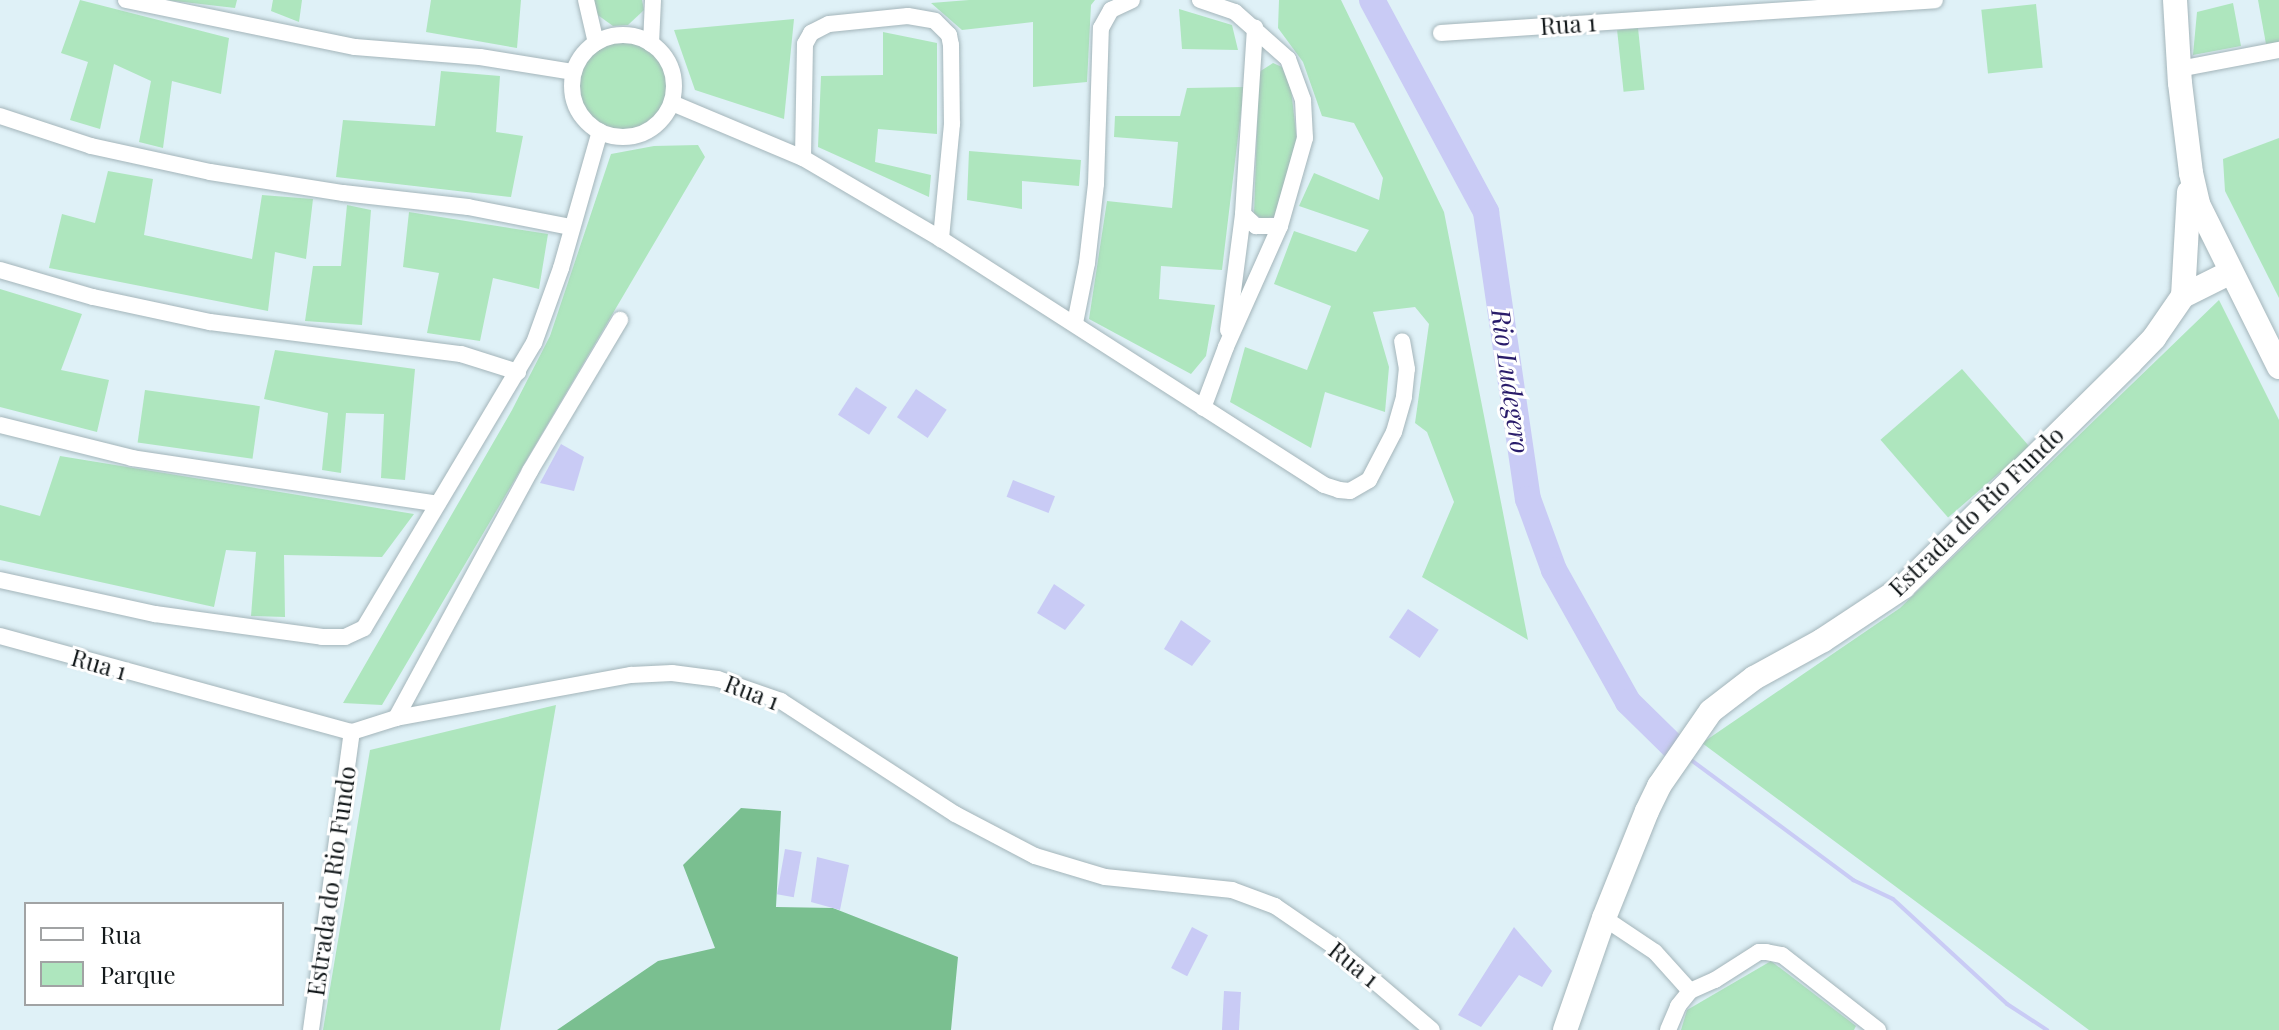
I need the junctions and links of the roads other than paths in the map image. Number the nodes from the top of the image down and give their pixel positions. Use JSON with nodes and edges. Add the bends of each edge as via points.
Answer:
{"nodes":[{"id":1,"x":126,"y":0,"type":"edge"},
{"id":2,"x":586,"y":0,"type":"edge"},
{"id":3,"x":653,"y":0,"type":"edge"},
{"id":4,"x":1132,"y":0,"type":"edge"},
{"id":5,"x":1200,"y":0,"type":"edge"},
{"id":6,"x":1935,"y":0,"type":"edge"},
{"id":7,"x":2175,"y":0,"type":"edge"},
{"id":8,"x":1255,"y":27,"type":"junction"},
{"id":9,"x":1441,"y":33,"type":"dead end"},
{"id":10,"x":596,"y":43,"type":"junction"},
{"id":11,"x":651,"y":44,"type":"junction"},
{"id":12,"x":2279,"y":50,"type":"edge"},
{"id":13,"x":1288,"y":59,"type":"junction"},
{"id":14,"x":1253,"y":64,"type":"junction"},
{"id":15,"x":2179,"y":69,"type":"junction"},
{"id":16,"x":574,"y":72,"type":"junction"},
{"id":17,"x":672,"y":103,"type":"junction"},
{"id":18,"x":0,"y":116,"type":"edge"},
{"id":19,"x":600,"y":131,"type":"junction"},
{"id":20,"x":803,"y":158,"type":"junction"},
{"id":21,"x":2191,"y":173,"type":"junction"},
{"id":22,"x":1243,"y":214,"type":"junction"},
{"id":23,"x":1280,"y":226,"type":"junction"},
{"id":24,"x":571,"y":227,"type":"junction"},
{"id":25,"x":941,"y":239,"type":"junction"},
{"id":26,"x":0,"y":270,"type":"edge"},
{"id":27,"x":2229,"y":273,"type":"junction"},
{"id":28,"x":2183,"y":296,"type":"junction"},
{"id":29,"x":620,"y":320,"type":"dead end"},
{"id":30,"x":1075,"y":323,"type":"junction"},
{"id":31,"x":1402,"y":341,"type":"dead end"},
{"id":32,"x":1226,"y":347,"type":"junction"},
{"id":33,"x":2279,"y":367,"type":"edge"},
{"id":34,"x":518,"y":372,"type":"junction"},
{"id":35,"x":1203,"y":408,"type":"junction"},
{"id":36,"x":0,"y":425,"type":"edge"},
{"id":37,"x":438,"y":504,"type":"junction"},
{"id":38,"x":0,"y":580,"type":"edge"},
{"id":39,"x":0,"y":636,"type":"edge"},
{"id":40,"x":396,"y":718,"type":"junction"},
{"id":41,"x":352,"y":732,"type":"junction"},
{"id":42,"x":1604,"y":918,"type":"junction"},
{"id":43,"x":1690,"y":991,"type":"junction"},
{"id":44,"x":311,"y":1030,"type":"edge"},
{"id":45,"x":1432,"y":1030,"type":"edge"},
{"id":46,"x":1565,"y":1030,"type":"edge"},
{"id":47,"x":1668,"y":1030,"type":"edge"},
{"id":48,"x":1878,"y":1030,"type":"edge"}],
"edges":[{"from":1,"to":16,"type":"street","via":[[355,47],[480,57]]},
{"from":2,"to":10,"type":"street"},
{"from":3,"to":11,"type":"street"},
{"from":4,"to":30,"type":"street","via":[[1111,10],[1101,28],[1096,184]]},
{"from":5,"to":8,"type":"street","via":[[1221,5]]},
{"from":6,"to":9,"type":"street","name":"Rua 1"},
{"from":7,"to":15,"type":"street"},
{"from":8,"to":13,"type":"street"},
{"from":8,"to":14,"type":"street"},
{"from":10,"to":11,"type":"street","via":[[624,35]]},
{"from":10,"to":16,"type":"street"},
{"from":11,"to":17,"type":"street","via":[[672,69]]},
{"from":12,"to":15,"type":"street"},
{"from":13,"to":14,"type":"street","via":[[1267,54]]},
{"from":13,"to":23,"type":"street","via":[[1303,100],[1305,138]]},
{"from":14,"to":22,"type":"street"},
{"from":15,"to":21,"type":"street"},
{"from":16,"to":19,"type":"street","via":[[576,106]]},
{"from":17,"to":19,"type":"street","via":[[663,118],[634,136]]},
{"from":17,"to":20,"type":"street"},
{"from":18,"to":24,"type":"street","via":[[91,146],[210,172],[468,207]]},
{"from":19,"to":24,"type":"street"},
{"from":20,"to":25,"type":"street"},
{"from":20,"to":25,"type":"street","via":[[805,44],[811,33],[829,24],[908,16],[935,21],[951,45],[951,140]]},
{"from":21,"to":27,"type":"street","via":[[2206,225]]},
{"from":21,"to":28,"type":"street"},
{"from":22,"to":23,"type":"street","via":[[1256,226]]},
{"from":22,"to":32,"type":"street"},
{"from":23,"to":32,"type":"street"},
{"from":24,"to":34,"type":"street","via":[[534,343]]},
{"from":25,"to":30,"type":"street"},
{"from":26,"to":34,"type":"street","via":[[210,322],[461,354]]},
{"from":27,"to":28,"type":"street","name":"Estrada do Rio Fundo"},
{"from":27,"to":33,"type":"street"},
{"from":28,"to":42,"type":"street","name":"Estrada do Rio Fundo","via":[[2130,363],[1903,587],[1711,711],[1647,811]]},
{"from":29,"to":40,"type":"street","via":[[530,471]]},
{"from":30,"to":35,"type":"street"},
{"from":31,"to":35,"type":"street","via":[[1407,369],[1394,432],[1369,480],[1350,491],[1324,485]]},
{"from":32,"to":35,"type":"street"},
{"from":34,"to":37,"type":"street"},
{"from":36,"to":37,"type":"street","via":[[146,461]]},
{"from":37,"to":38,"type":"street","via":[[374,616],[345,637],[155,614]]},
{"from":39,"to":41,"type":"street","name":"Rua 1"},
{"from":40,"to":41,"type":"street","name":"Rua 1"},
{"from":40,"to":45,"type":"street","name":"Rua 1","via":[[631,675],[718,679],[781,701],[955,814],[1035,856],[1105,877],[1232,890],[1275,906],[1332,945]]},
{"from":41,"to":44,"type":"street","name":"Estrada do Rio Fundo"},
{"from":42,"to":43,"type":"street","via":[[1655,952]]},
{"from":42,"to":46,"type":"street","name":"Estrada do Rio Fundo"},
{"from":43,"to":47,"type":"street"},
{"from":43,"to":48,"type":"street","via":[[1759,952],[1774,953]]}]}
